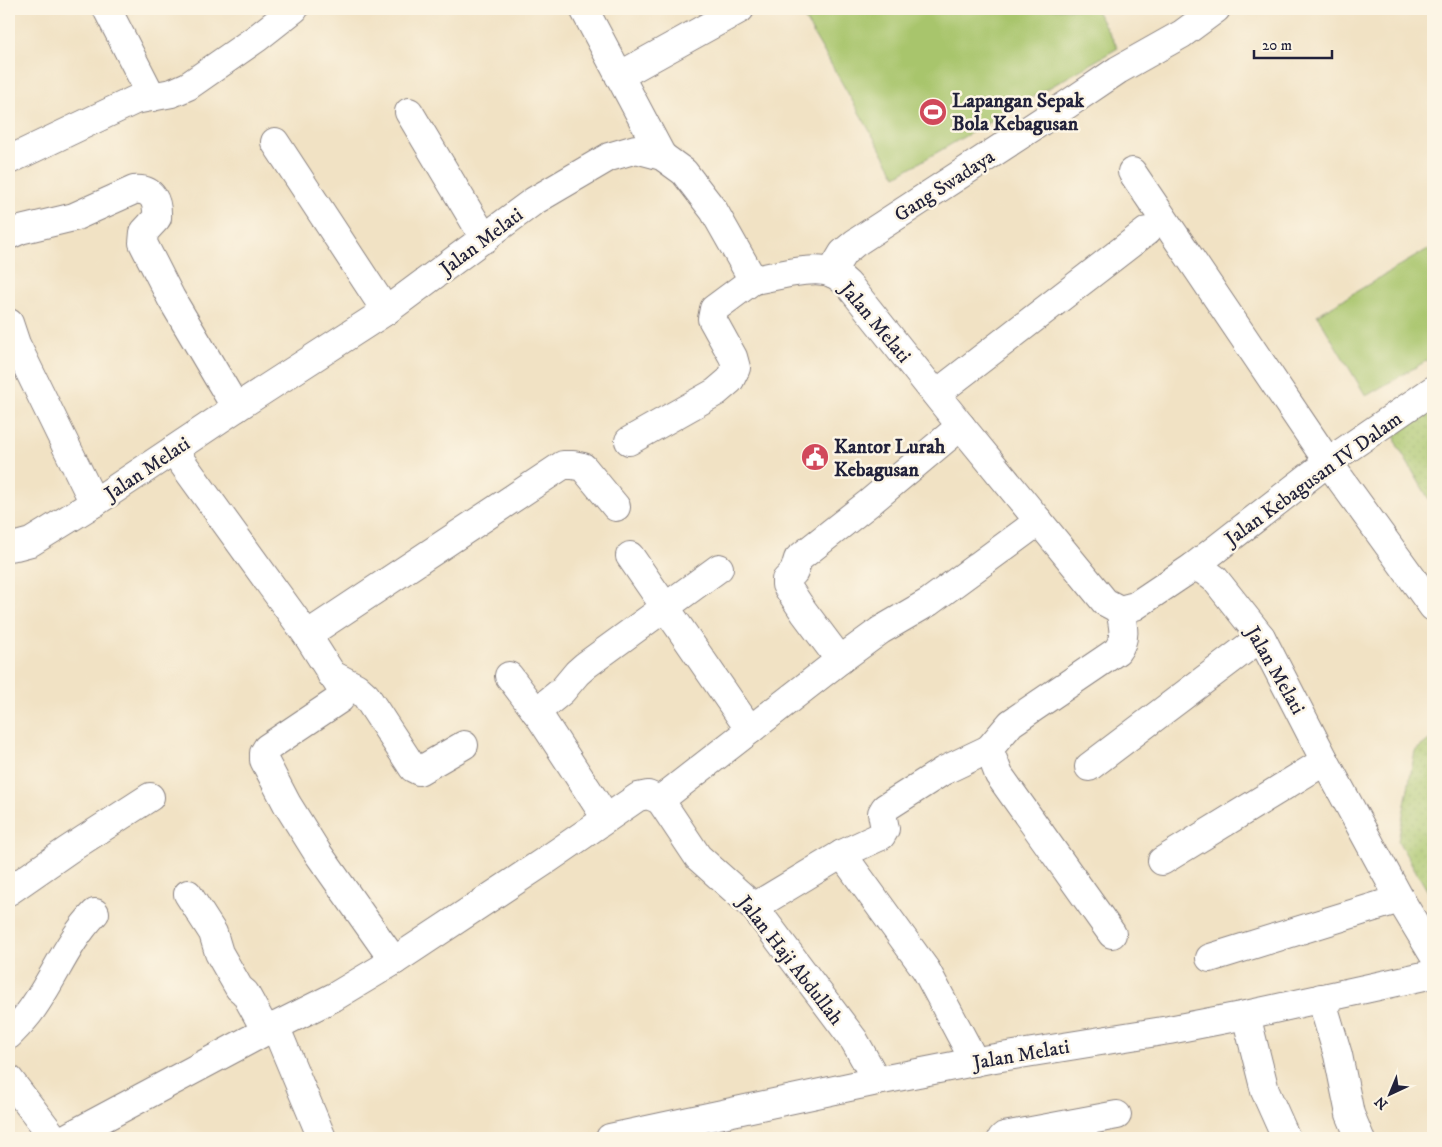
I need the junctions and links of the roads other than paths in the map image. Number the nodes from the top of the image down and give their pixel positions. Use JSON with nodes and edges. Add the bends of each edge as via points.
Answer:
{"nodes":[{"id":1,"x":107,"y":9,"type":"edge"},
{"id":2,"x":294,"y":9,"type":"edge"},
{"id":3,"x":584,"y":9,"type":"edge"},
{"id":4,"x":740,"y":9,"type":"edge"},
{"id":5,"x":1216,"y":9,"type":"edge"},
{"id":6,"x":619,"y":76,"type":"junction"},
{"id":7,"x":152,"y":97,"type":"junction"},
{"id":8,"x":409,"y":112,"type":"dead end"},
{"id":9,"x":275,"y":142,"type":"dead end"},
{"id":10,"x":662,"y":156,"type":"junction"},
{"id":11,"x":9,"y":160,"type":"edge"},
{"id":12,"x":1132,"y":172,"type":"dead end"},
{"id":13,"x":1147,"y":231,"type":"dead end"},
{"id":14,"x":9,"y":235,"type":"edge"},
{"id":15,"x":485,"y":239,"type":"junction"},
{"id":16,"x":831,"y":273,"type":"junction"},
{"id":17,"x":754,"y":280,"type":"junction"},
{"id":18,"x":386,"y":311,"type":"junction"},
{"id":19,"x":9,"y":323,"type":"edge"},
{"id":20,"x":1433,"y":390,"type":"edge"},
{"id":21,"x":936,"y":394,"type":"junction"},
{"id":22,"x":236,"y":408,"type":"junction"},
{"id":23,"x":961,"y":426,"type":"junction"},
{"id":24,"x":629,"y":441,"type":"dead end"},
{"id":25,"x":173,"y":450,"type":"junction"},
{"id":26,"x":1328,"y":462,"type":"junction"},
{"id":27,"x":94,"y":504,"type":"junction"},
{"id":28,"x":616,"y":507,"type":"dead end"},
{"id":29,"x":1039,"y":521,"type":"junction"},
{"id":30,"x":9,"y":547,"type":"edge"},
{"id":31,"x":630,"y":556,"type":"dead end"},
{"id":32,"x":1193,"y":567,"type":"junction"},
{"id":33,"x":719,"y":568,"type":"dead end"},
{"id":34,"x":1433,"y":607,"type":"edge"},
{"id":35,"x":665,"y":608,"type":"junction"},
{"id":36,"x":1120,"y":610,"type":"junction"},
{"id":37,"x":307,"y":636,"type":"junction"},
{"id":38,"x":1261,"y":637,"type":"junction"},
{"id":39,"x":840,"y":660,"type":"junction"},
{"id":40,"x":331,"y":674,"type":"junction"},
{"id":41,"x":509,"y":676,"type":"dead end"},
{"id":42,"x":536,"y":712,"type":"junction"},
{"id":43,"x":750,"y":730,"type":"junction"},
{"id":44,"x":464,"y":745,"type":"dead end"},
{"id":45,"x":989,"y":750,"type":"junction"},
{"id":46,"x":1325,"y":761,"type":"junction"},
{"id":47,"x":1089,"y":767,"type":"dead end"},
{"id":48,"x":150,"y":797,"type":"dead end"},
{"id":49,"x":660,"y":800,"type":"junction"},
{"id":50,"x":606,"y":818,"type":"junction"},
{"id":51,"x":842,"y":854,"type":"junction"},
{"id":52,"x":1162,"y":861,"type":"dead end"},
{"id":53,"x":9,"y":891,"type":"edge"},
{"id":54,"x":188,"y":894,"type":"dead end"},
{"id":55,"x":1400,"y":899,"type":"junction"},
{"id":56,"x":754,"y":908,"type":"junction"},
{"id":57,"x":95,"y":913,"type":"dead end"},
{"id":58,"x":1112,"y":934,"type":"dead end"},
{"id":59,"x":1433,"y":954,"type":"edge"},
{"id":60,"x":1210,"y":958,"type":"dead end"},
{"id":61,"x":394,"y":960,"type":"junction"},
{"id":62,"x":1433,"y":974,"type":"edge"},
{"id":63,"x":1321,"y":998,"type":"junction"},
{"id":64,"x":1246,"y":1015,"type":"junction"},
{"id":65,"x":270,"y":1029,"type":"junction"},
{"id":66,"x":9,"y":1035,"type":"edge"},
{"id":67,"x":975,"y":1062,"type":"junction"},
{"id":68,"x":9,"y":1078,"type":"edge"},
{"id":69,"x":877,"y":1081,"type":"junction"},
{"id":70,"x":1117,"y":1114,"type":"dead end"},
{"id":71,"x":723,"y":1126,"type":"edge"},
{"id":72,"x":627,"y":1137,"type":"edge"},
{"id":73,"x":54,"y":1138,"type":"edge"},
{"id":74,"x":66,"y":1138,"type":"edge"},
{"id":75,"x":322,"y":1138,"type":"edge"},
{"id":76,"x":1002,"y":1138,"type":"edge"},
{"id":77,"x":1286,"y":1138,"type":"edge"},
{"id":78,"x":1360,"y":1138,"type":"edge"}],
"edges":[{"from":1,"to":7,"type":"street"},
{"from":2,"to":7,"type":"street","via":[[188,86]]},
{"from":3,"to":6,"type":"street"},
{"from":4,"to":6,"type":"street"},
{"from":5,"to":16,"type":"street","name":"Gang Swadaya","via":[[1182,34],[1100,81],[855,243],[843,253]]},
{"from":6,"to":10,"type":"street"},
{"from":7,"to":11,"type":"street","via":[[135,100]]},
{"from":8,"to":15,"type":"street"},
{"from":9,"to":18,"type":"street"},
{"from":10,"to":15,"type":"street","name":"Jalan Melati","via":[[636,149],[609,157],[534,201]]},
{"from":10,"to":17,"type":"street","name":"Jalan Melati","via":[[684,172],[714,211]]},
{"from":12,"to":26,"type":"street"},
{"from":13,"to":21,"type":"street"},
{"from":14,"to":22,"type":"street","via":[[74,217],[134,190],[149,192],[158,206],[158,218],[144,232],[143,243],[171,298]]},
{"from":15,"to":18,"type":"street","name":"Jalan Melati"},
{"from":16,"to":17,"type":"street","name":"Jalan Melati","via":[[807,271]]},
{"from":16,"to":21,"type":"street","name":"Jalan Melati","via":[[851,288]]},
{"from":17,"to":24,"type":"street","via":[[714,309],[712,319],[736,368],[730,380],[716,392]]},
{"from":18,"to":22,"type":"street","name":"Jalan Melati"},
{"from":19,"to":27,"type":"street","via":[[16,344]]},
{"from":20,"to":26,"type":"street","name":"Jalan Kebagusan IV Dalam"},
{"from":21,"to":23,"type":"street","name":"Jalan Melati"},
{"from":22,"to":25,"type":"street","name":"Jalan Melati"},
{"from":23,"to":29,"type":"street","name":"Jalan Melati"},
{"from":23,"to":39,"type":"street","via":[[798,559],[794,572],[786,580],[804,612]]},
{"from":25,"to":27,"type":"street","name":"Jalan Melati"},
{"from":25,"to":37,"type":"street"},
{"from":26,"to":32,"type":"street","name":"Jalan Kebagusan IV Dalam"},
{"from":26,"to":34,"type":"street"},
{"from":27,"to":30,"type":"street","name":"Jalan Melati","via":[[30,542]]},
{"from":28,"to":37,"type":"street","via":[[583,467],[563,465]]},
{"from":29,"to":36,"type":"street","name":"Jalan Melati","via":[[1105,602]]},
{"from":29,"to":39,"type":"street","via":[[929,602],[881,630]]},
{"from":31,"to":35,"type":"street"},
{"from":32,"to":36,"type":"street","via":[[1135,606]]},
{"from":32,"to":38,"type":"street","name":"Jalan Melati","via":[[1203,570],[1215,580]]},
{"from":33,"to":35,"type":"street"},
{"from":35,"to":42,"type":"street","via":[[577,672],[562,691]]},
{"from":35,"to":43,"type":"street"},
{"from":36,"to":45,"type":"street","via":[[1124,634],[1123,643],[1117,651],[1012,723]]},
{"from":37,"to":40,"type":"street"},
{"from":38,"to":46,"type":"street","name":"Jalan Melati"},
{"from":38,"to":47,"type":"street"},
{"from":39,"to":43,"type":"street"},
{"from":40,"to":44,"type":"street","via":[[366,696],[416,771]]},
{"from":40,"to":61,"type":"street","via":[[342,690],[340,698],[267,748],[264,760],[317,852]]},
{"from":41,"to":42,"type":"street"},
{"from":42,"to":50,"type":"street"},
{"from":43,"to":49,"type":"street"},
{"from":45,"to":51,"type":"street","via":[[943,771],[890,804],[882,813],[885,830],[881,836]]},
{"from":45,"to":58,"type":"street","via":[[999,774]]},
{"from":46,"to":52,"type":"street"},
{"from":46,"to":55,"type":"street","name":"Jalan Melati"},
{"from":48,"to":53,"type":"street"},
{"from":49,"to":50,"type":"street","via":[[648,795],[638,797]]},
{"from":49,"to":56,"type":"street","name":"Jalan Haji Abdullah","via":[[698,857]]},
{"from":50,"to":61,"type":"street"},
{"from":51,"to":56,"type":"street"},
{"from":51,"to":67,"type":"street","via":[[926,970]]},
{"from":54,"to":65,"type":"street","via":[[213,933],[219,954],[239,988]]},
{"from":55,"to":59,"type":"street","name":"Jalan Melati"},
{"from":55,"to":60,"type":"street"},
{"from":56,"to":69,"type":"street","name":"Jalan Haji Abdullah","via":[[854,1040]]},
{"from":57,"to":66,"type":"street","via":[[70,943],[32,1009]]},
{"from":61,"to":65,"type":"street"},
{"from":62,"to":63,"type":"street","name":"Jalan Melati"},
{"from":63,"to":64,"type":"street","name":"Jalan Melati"},
{"from":63,"to":78,"type":"street","via":[[1338,1055],[1350,1114]]},
{"from":64,"to":67,"type":"street","name":"Jalan Melati"},
{"from":64,"to":77,"type":"street","via":[[1265,1091]]},
{"from":65,"to":74,"type":"street"},
{"from":65,"to":75,"type":"street"},
{"from":67,"to":69,"type":"street","name":"Jalan Melati"},
{"from":68,"to":73,"type":"street"},
{"from":69,"to":71,"type":"street","name":"Jalan Melati"},
{"from":70,"to":76,"type":"street"},
{"from":71,"to":72,"type":"street","name":"Jalan Melati"}]}
